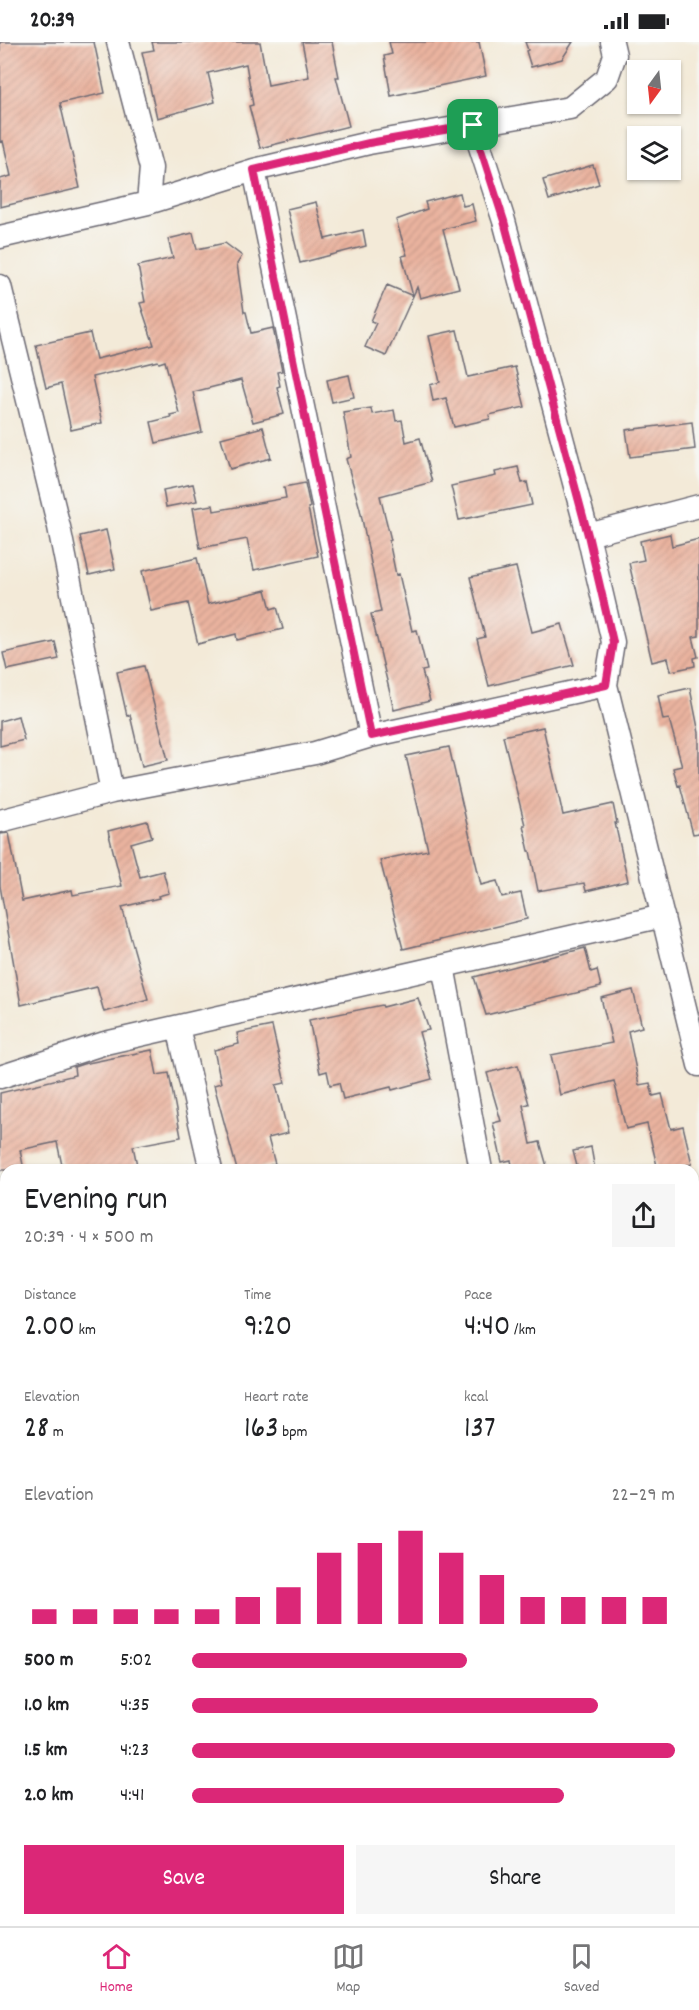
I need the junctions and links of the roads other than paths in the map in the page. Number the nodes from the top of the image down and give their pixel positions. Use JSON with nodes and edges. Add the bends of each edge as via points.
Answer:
{"nodes":[{"id":1,"x":118,"y":42,"type":"edge"},
{"id":2,"x":612,"y":42,"type":"edge"},
{"id":3,"x":473,"y":125,"type":"junction"},
{"id":4,"x":254,"y":170,"type":"junction"},
{"id":5,"x":148,"y":203,"type":"junction"},
{"id":6,"x":0,"y":237,"type":"edge"},
{"id":7,"x":0,"y":286,"type":"edge"},
{"id":8,"x":699,"y":506,"type":"edge"},
{"id":9,"x":588,"y":535,"type":"junction"},
{"id":10,"x":606,"y":685,"type":"junction"},
{"id":11,"x":371,"y":736,"type":"junction"},
{"id":12,"x":112,"y":792,"type":"junction"},
{"id":13,"x":0,"y":821,"type":"edge"},
{"id":14,"x":663,"y":916,"type":"junction"},
{"id":15,"x":443,"y":966,"type":"junction"},
{"id":16,"x":178,"y":1027,"type":"junction"},
{"id":17,"x":699,"y":1065,"type":"edge"},
{"id":18,"x":0,"y":1077,"type":"edge"},
{"id":19,"x":210,"y":1164,"type":"edge"},
{"id":20,"x":480,"y":1164,"type":"edge"}],
"edges":[{"from":1,"to":5,"type":"street","via":[[151,168]]},
{"from":2,"to":3,"type":"street","via":[[615,55],[607,78],[570,108]]},
{"from":3,"to":4,"type":"street","via":[[369,143]]},
{"from":3,"to":9,"type":"street","via":[[504,221]]},
{"from":4,"to":5,"type":"street"},
{"from":4,"to":11,"type":"street"},
{"from":5,"to":6,"type":"street"},
{"from":7,"to":12,"type":"street","via":[[59,527]]},
{"from":8,"to":9,"type":"street"},
{"from":9,"to":10,"type":"street","via":[[613,642]]},
{"from":10,"to":11,"type":"street"},
{"from":10,"to":14,"type":"street"},
{"from":11,"to":12,"type":"street","via":[[315,753]]},
{"from":12,"to":13,"type":"street"},
{"from":14,"to":15,"type":"street"},
{"from":14,"to":17,"type":"street"},
{"from":15,"to":16,"type":"street"},
{"from":15,"to":20,"type":"street"},
{"from":16,"to":18,"type":"street","via":[[105,1043]]},
{"from":16,"to":19,"type":"street"}]}
